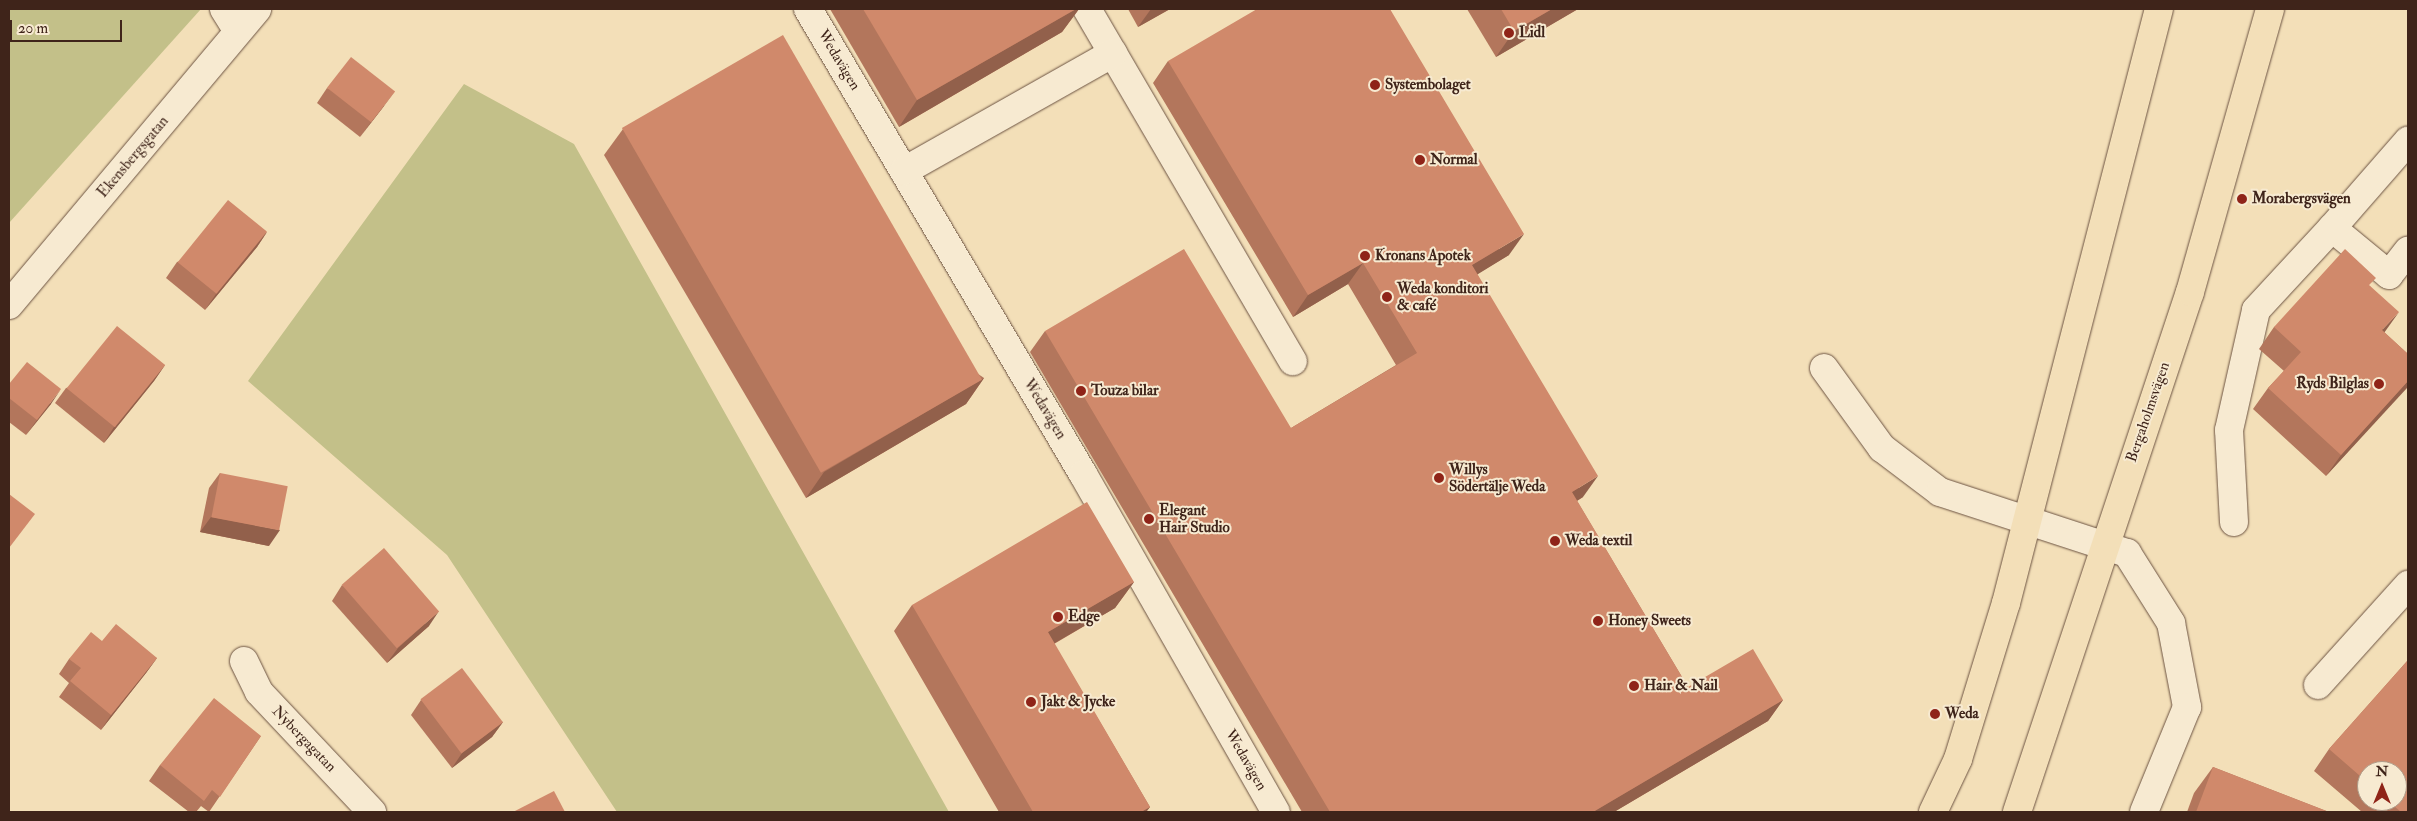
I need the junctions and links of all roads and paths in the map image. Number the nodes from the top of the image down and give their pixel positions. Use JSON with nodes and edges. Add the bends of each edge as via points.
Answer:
{"nodes":[{"id":1,"x":257,"y":9,"type":"edge"},
{"id":2,"x":808,"y":9,"type":"edge"},
{"id":3,"x":1087,"y":9,"type":"edge"},
{"id":4,"x":2159,"y":9,"type":"edge"},
{"id":5,"x":2270,"y":9,"type":"edge"},
{"id":6,"x":231,"y":20,"type":"edge"},
{"id":7,"x":1113,"y":53,"type":"junction"},
{"id":8,"x":2408,"y":141,"type":"edge"},
{"id":9,"x":904,"y":170,"type":"junction"},
{"id":10,"x":2332,"y":228,"type":"junction"},
{"id":11,"x":2408,"y":251,"type":"edge"},
{"id":12,"x":9,"y":304,"type":"edge"},
{"id":13,"x":1293,"y":361,"type":"dead end"},
{"id":14,"x":1824,"y":368,"type":"dead end"},
{"id":15,"x":2028,"y":521,"type":"junction"},
{"id":16,"x":2234,"y":522,"type":"dead end"},
{"id":17,"x":2104,"y":544,"type":"junction"},
{"id":18,"x":2408,"y":585,"type":"edge"},
{"id":19,"x":244,"y":661,"type":"dead end"},
{"id":20,"x":2318,"y":685,"type":"dead end"},
{"id":21,"x":372,"y":812,"type":"edge"},
{"id":22,"x":1276,"y":812,"type":"edge"},
{"id":23,"x":1933,"y":812,"type":"edge"},
{"id":24,"x":2017,"y":812,"type":"edge"},
{"id":25,"x":2144,"y":812,"type":"edge"}],
"edges":[{"from":1,"to":6,"type":"street","name":"Ekensbergsgatan"},
{"from":2,"to":9,"type":"street","name":"Wedavägen"},
{"from":3,"to":7,"type":"street"},
{"from":4,"to":15,"type":"main road"},
{"from":5,"to":17,"type":"main road","name":"Bergaholmsvägen","via":[[2190,292]]},
{"from":6,"to":12,"type":"street","name":"Ekensbergsgatan"},
{"from":7,"to":9,"type":"street"},
{"from":7,"to":13,"type":"street"},
{"from":8,"to":10,"type":"street"},
{"from":9,"to":22,"type":"street","name":"Wedavägen"},
{"from":10,"to":11,"type":"street","via":[[2389,275]]},
{"from":10,"to":16,"type":"street","via":[[2256,310],[2229,430]]},
{"from":14,"to":15,"type":"street","via":[[1851,411],[1907,472],[1940,492]]},
{"from":15,"to":17,"type":"street"},
{"from":15,"to":23,"type":"main road","via":[[1958,759]]},
{"from":17,"to":24,"type":"main road","name":"Bergaholmsvägen","via":[[2053,713]]},
{"from":17,"to":25,"type":"street","via":[[2127,553],[2171,623],[2187,707]]},
{"from":18,"to":20,"type":"street"},
{"from":19,"to":21,"type":"street","name":"Nybergagatan","via":[[259,692]]}]}
